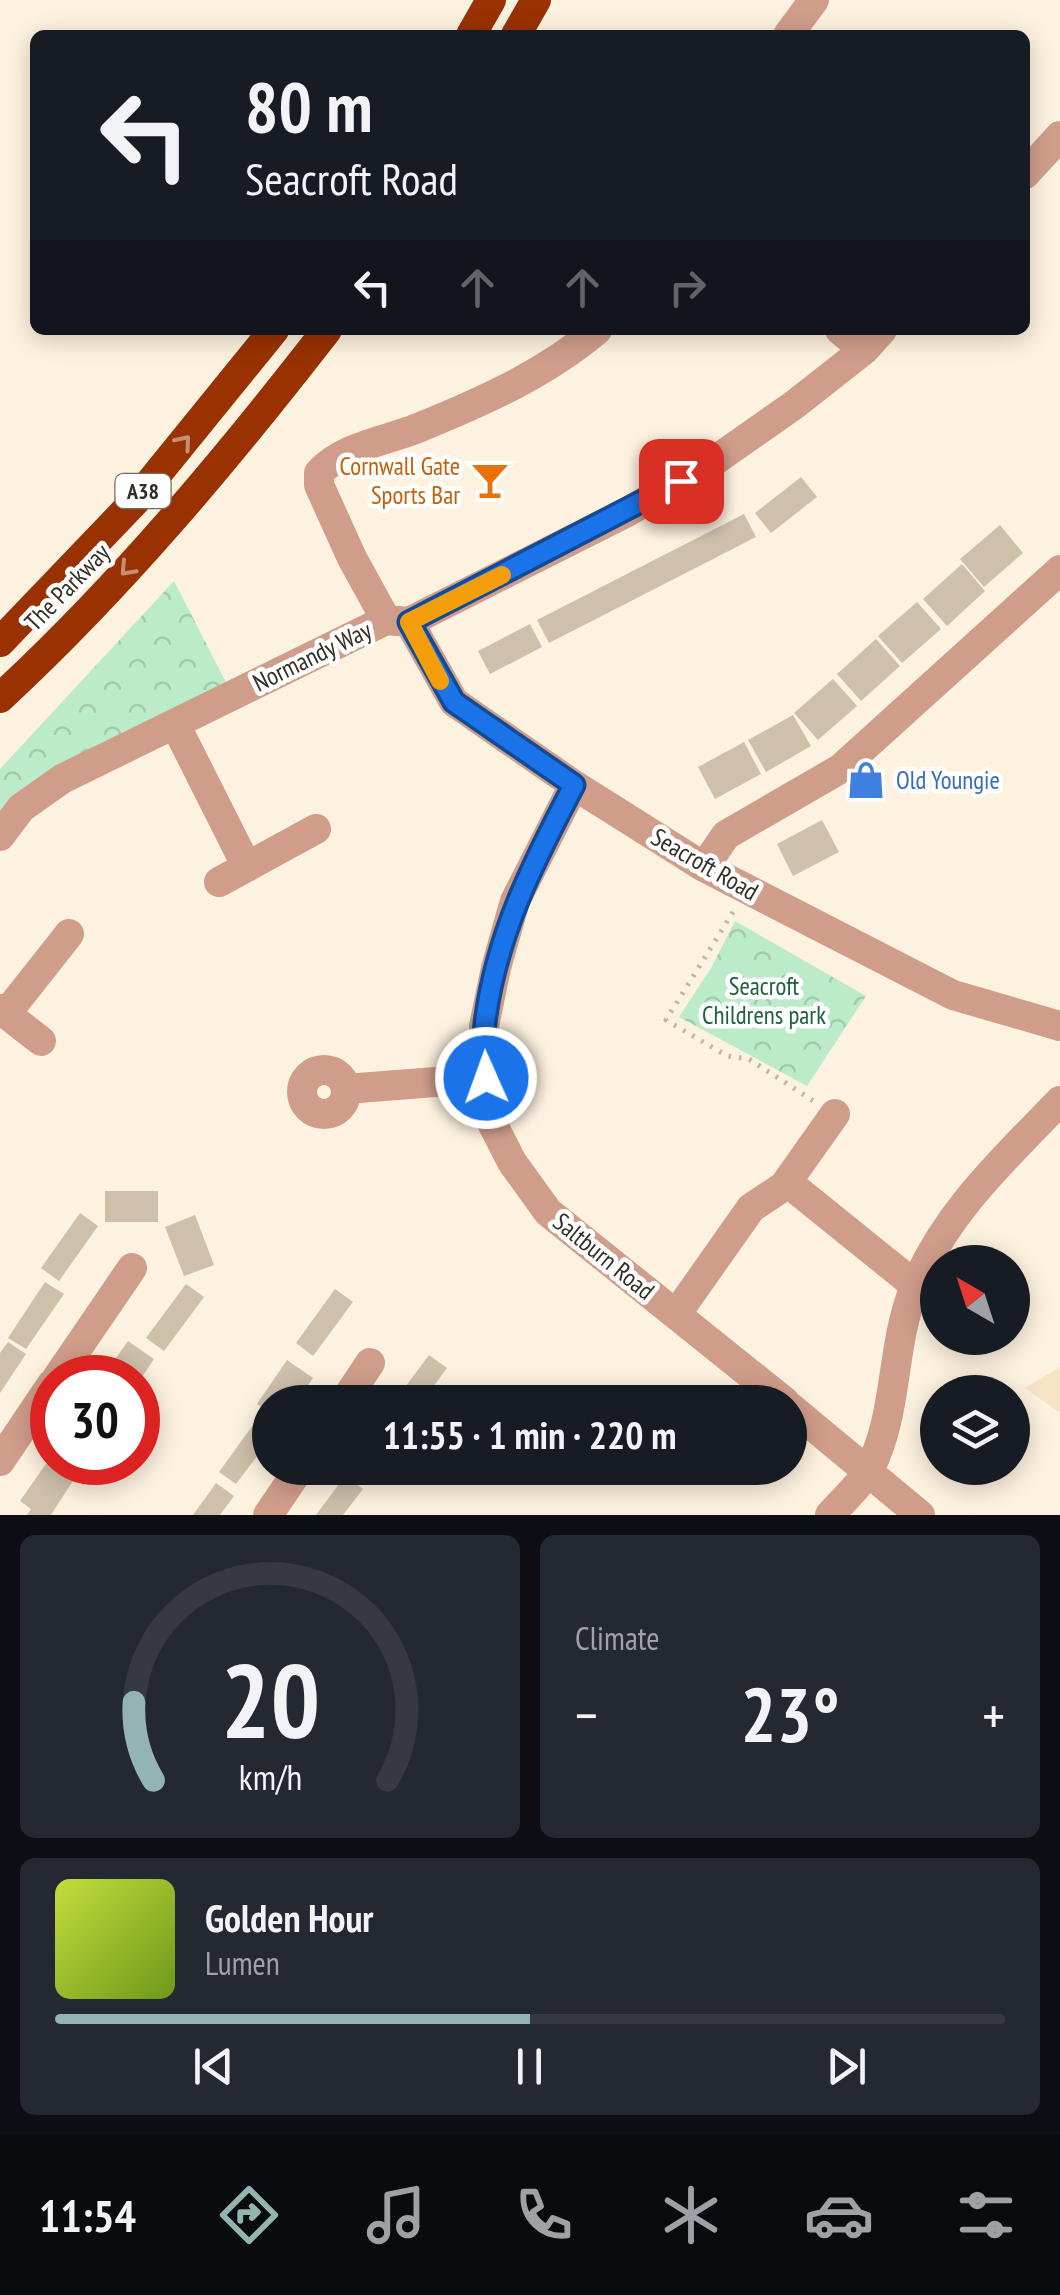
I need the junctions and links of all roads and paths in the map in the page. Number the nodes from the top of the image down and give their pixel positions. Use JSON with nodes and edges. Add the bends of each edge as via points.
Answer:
{"nodes":[{"id":1,"x":491,"y":0,"type":"edge"},
{"id":2,"x":536,"y":0,"type":"edge"},
{"id":3,"x":814,"y":0,"type":"edge"},
{"id":4,"x":475,"y":30,"type":"edge"},
{"id":5,"x":519,"y":30,"type":"edge"},
{"id":6,"x":792,"y":30,"type":"edge"},
{"id":7,"x":1060,"y":136,"type":"edge"},
{"id":8,"x":1030,"y":169,"type":"edge"},
{"id":9,"x":270,"y":335,"type":"edge"},
{"id":10,"x":323,"y":335,"type":"edge"},
{"id":11,"x":591,"y":335,"type":"edge"},
{"id":12,"x":873,"y":340,"type":"edge"},
{"id":13,"x":1060,"y":570,"type":"edge"},
{"id":14,"x":398,"y":621,"type":"junction"},
{"id":15,"x":0,"y":642,"type":"edge"},
{"id":16,"x":0,"y":698,"type":"edge"},
{"id":17,"x":175,"y":724,"type":"junction"},
{"id":18,"x":574,"y":785,"type":"junction"},
{"id":19,"x":316,"y":830,"type":"dead end"},
{"id":20,"x":0,"y":836,"type":"edge"},
{"id":21,"x":247,"y":867,"type":"junction"},
{"id":22,"x":704,"y":867,"type":"junction"},
{"id":23,"x":219,"y":882,"type":"dead end"},
{"id":24,"x":747,"y":890,"type":"junction"},
{"id":25,"x":69,"y":934,"type":"dead end"},
{"id":26,"x":3,"y":1011,"type":"edge"},
{"id":27,"x":1060,"y":1026,"type":"edge"},
{"id":28,"x":41,"y":1042,"type":"dead end"},
{"id":29,"x":486,"y":1078,"type":"junction"},
{"id":30,"x":346,"y":1089,"type":"dead end"},
{"id":31,"x":1060,"y":1103,"type":"edge"},
{"id":32,"x":835,"y":1114,"type":"joint"},
{"id":33,"x":787,"y":1182,"type":"junction"},
{"id":34,"x":132,"y":1268,"type":"dead end"},
{"id":35,"x":916,"y":1286,"type":"junction"},
{"id":36,"x":677,"y":1313,"type":"junction"},
{"id":37,"x":73,"y":1355,"type":"edge"},
{"id":38,"x":370,"y":1362,"type":"dead end"},
{"id":39,"x":355,"y":1385,"type":"edge"},
{"id":40,"x":765,"y":1385,"type":"edge"},
{"id":41,"x":30,"y":1417,"type":"edge"},
{"id":42,"x":807,"y":1420,"type":"edge"},
{"id":43,"x":0,"y":1461,"type":"edge"},
{"id":44,"x":869,"y":1472,"type":"junction"},
{"id":45,"x":288,"y":1485,"type":"edge"},
{"id":46,"x":268,"y":1515,"type":"edge"},
{"id":47,"x":830,"y":1515,"type":"edge"},
{"id":48,"x":920,"y":1515,"type":"edge"}],
"edges":[{"from":1,"to":4,"type":"highway"},
{"from":2,"to":5,"type":"highway"},
{"from":3,"to":6,"type":"street"},
{"from":7,"to":8,"type":"street"},
{"from":15,"to":9,"type":"highway","name":"The Parkway","number":"A38","one_way":true,"via":[[136,500]]},
{"from":10,"to":16,"type":"highway","name":"The Parkway","number":"A38","one_way":true,"via":[[193,498]]},
{"from":11,"to":14,"type":"street","name":"Seacroft Road","via":[[492,397],[371,443],[319,472],[352,558]]},
{"from":12,"to":14,"type":"street","name":"Normandy Way","via":[[706,466],[629,511]]},
{"from":13,"to":22,"type":"street","via":[[840,769],[726,834]]},
{"from":14,"to":17,"type":"street","name":"Normandy Way"},
{"from":14,"to":18,"type":"street","name":"Seacroft Road","via":[[454,702]]},
{"from":17,"to":20,"type":"street","name":"Normandy Way","via":[[62,779],[21,808]]},
{"from":17,"to":21,"type":"street"},
{"from":18,"to":22,"type":"street","name":"Seacroft Road"},
{"from":18,"to":29,"type":"street","name":"Saltburn Road","via":[[515,901],[484,1026]]},
{"from":19,"to":21,"type":"street"},
{"from":21,"to":23,"type":"street"},
{"from":22,"to":24,"type":"street","name":"Seacroft Road"},
{"from":24,"to":27,"type":"street","name":"Seacroft Road","via":[[953,995]]},
{"from":24,"to":32,"type":"path","via":[[666,1020],[727,1056],[749,1059]]},
{"from":25,"to":26,"type":"street"},
{"from":26,"to":28,"type":"street"},
{"from":29,"to":30,"type":"street"},
{"from":29,"to":36,"type":"street","name":"Saltburn Road","via":[[490,1119],[548,1212]]},
{"from":31,"to":35,"type":"street","via":[[982,1180],[939,1237]]},
{"from":32,"to":33,"type":"street"},
{"from":33,"to":35,"type":"street"},
{"from":33,"to":36,"type":"street","via":[[751,1208]]},
{"from":34,"to":37,"type":"street"},
{"from":35,"to":44,"type":"street"},
{"from":36,"to":40,"type":"street","name":"Saltburn Road"},
{"from":38,"to":39,"type":"street"},
{"from":41,"to":43,"type":"street"},
{"from":42,"to":44,"type":"street","name":"Saltburn Road"},
{"from":44,"to":47,"type":"street"},
{"from":44,"to":48,"type":"street","name":"Saltburn Road"},
{"from":45,"to":46,"type":"street"}]}
